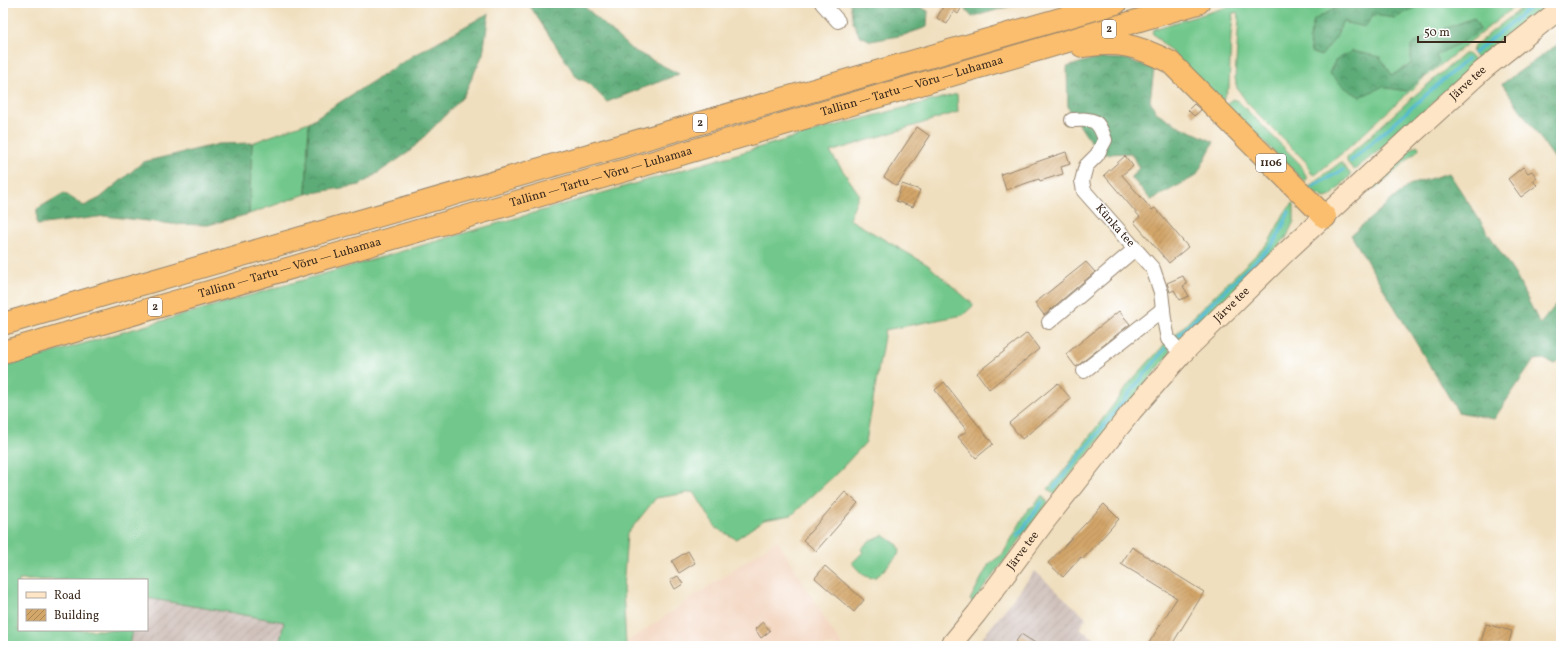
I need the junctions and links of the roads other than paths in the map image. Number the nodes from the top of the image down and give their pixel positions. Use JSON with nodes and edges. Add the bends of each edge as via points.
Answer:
{"nodes":[{"id":1,"x":822,"y":3,"type":"edge"},
{"id":2,"x":1116,"y":3,"type":"edge"},
{"id":3,"x":1198,"y":3,"type":"edge"},
{"id":4,"x":1561,"y":8,"type":"edge"},
{"id":5,"x":838,"y":21,"type":"dead end"},
{"id":6,"x":1020,"y":55,"type":"junction"},
{"id":7,"x":1072,"y":120,"type":"dead end"},
{"id":8,"x":1325,"y":217,"type":"junction"},
{"id":9,"x":1135,"y":249,"type":"junction"},
{"id":10,"x":1163,"y":309,"type":"junction"},
{"id":11,"x":1049,"y":322,"type":"dead end"},
{"id":12,"x":3,"y":324,"type":"edge"},
{"id":13,"x":3,"y":352,"type":"edge"},
{"id":14,"x":1182,"y":354,"type":"junction"},
{"id":15,"x":1084,"y":371,"type":"dead end"},
{"id":16,"x":950,"y":646,"type":"edge"}],
"edges":[{"from":1,"to":5,"type":"street"},
{"from":2,"to":12,"type":"highway","name":"Tallinn — Tartu — Võru — Luhamaa","number":"2"},
{"from":3,"to":6,"type":"highway","name":"Tallinn — Tartu — Võru — Luhamaa","number":"2"},
{"from":4,"to":8,"type":"street","name":"Järve tee","via":[[1483,70]]},
{"from":6,"to":8,"type":"highway","number":"1106","via":[[1101,44],[1126,44],[1170,62]]},
{"from":6,"to":13,"type":"highway","name":"Tallinn — Tartu — Võru — Luhamaa","number":"2"},
{"from":7,"to":9,"type":"street","name":"Künka tee","via":[[1090,119],[1101,126],[1105,140],[1097,155],[1086,166],[1082,181],[1084,191]]},
{"from":8,"to":14,"type":"street","name":"Järve tee"},
{"from":9,"to":10,"type":"street","name":"Künka tee","via":[[1153,270],[1161,292]]},
{"from":9,"to":11,"type":"street"},
{"from":10,"to":14,"type":"street","name":"Künka tee","via":[[1168,339]]},
{"from":10,"to":15,"type":"street"},
{"from":14,"to":16,"type":"street","name":"Järve tee","via":[[1132,411]]}]}
